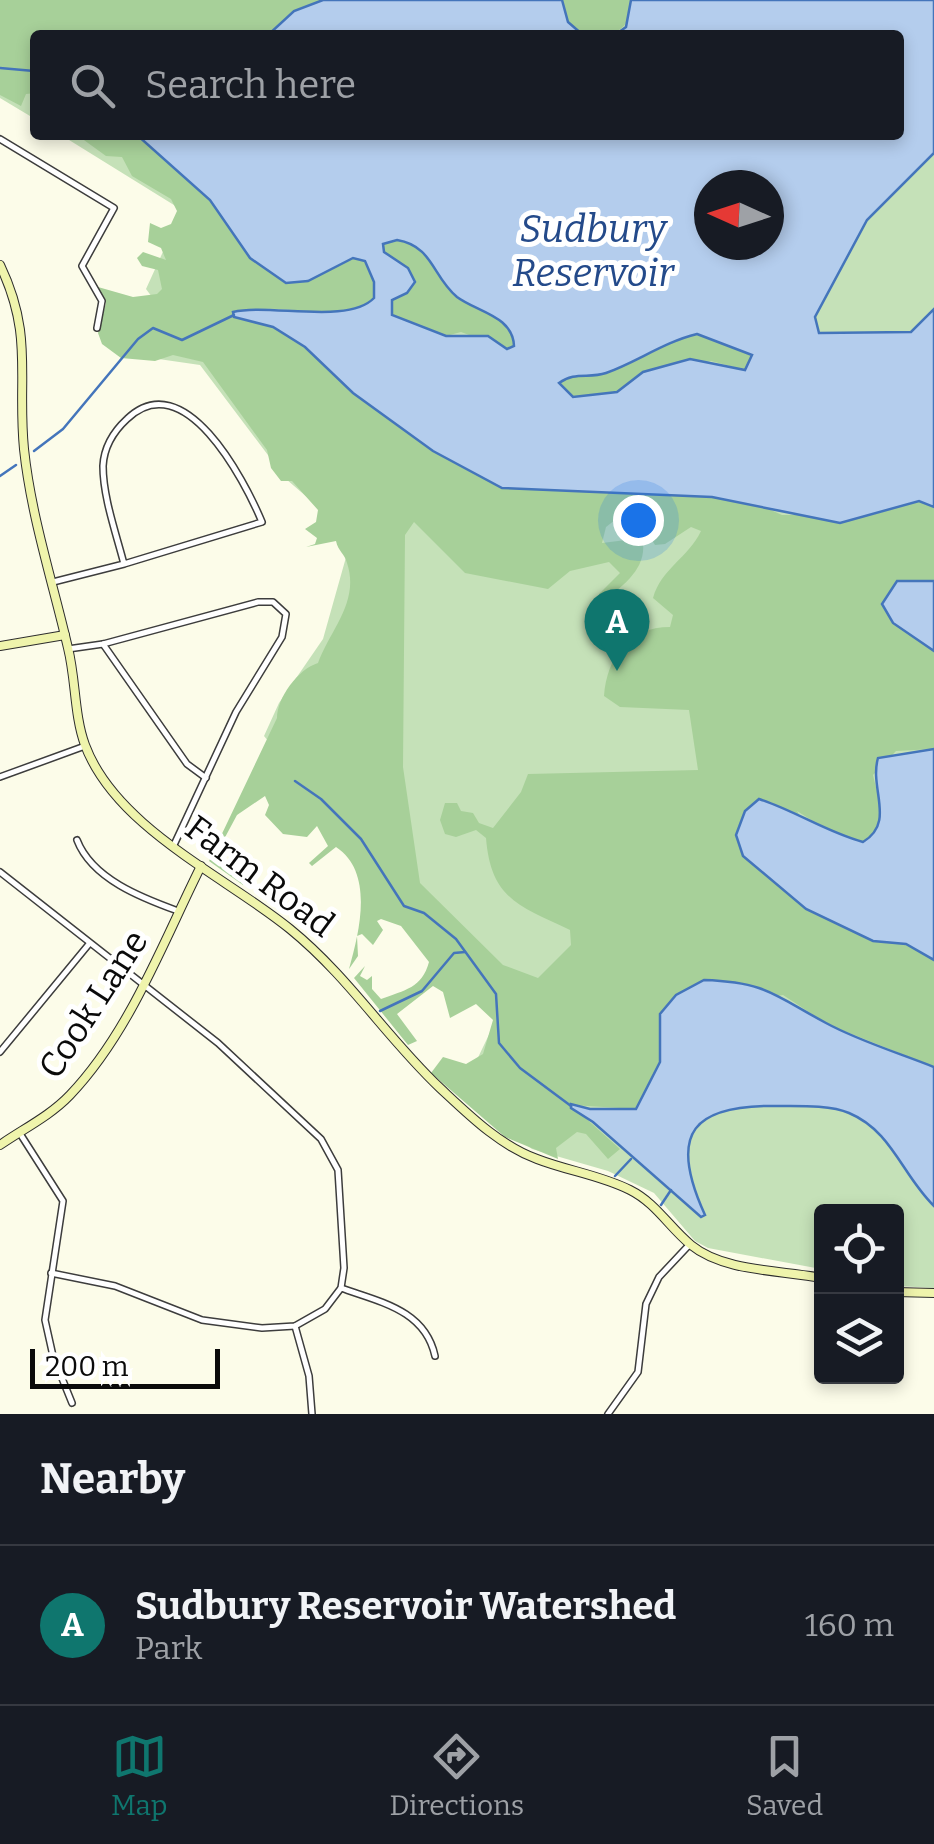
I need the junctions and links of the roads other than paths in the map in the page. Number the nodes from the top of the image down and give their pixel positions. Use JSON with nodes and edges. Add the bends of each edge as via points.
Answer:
{"nodes":[{"id":1,"x":0,"y":138,"type":"edge"},
{"id":2,"x":0,"y":265,"type":"edge"},
{"id":3,"x":97,"y":328,"type":"dead end"},
{"id":4,"x":124,"y":564,"type":"junction"},
{"id":5,"x":53,"y":582,"type":"junction"},
{"id":6,"x":65,"y":635,"type":"junction"},
{"id":7,"x":103,"y":644,"type":"junction"},
{"id":8,"x":0,"y":646,"type":"edge"},
{"id":9,"x":68,"y":649,"type":"junction"},
{"id":10,"x":85,"y":746,"type":"junction"},
{"id":11,"x":0,"y":777,"type":"edge"},
{"id":12,"x":206,"y":778,"type":"junction"},
{"id":13,"x":77,"y":840,"type":"dead end"},
{"id":14,"x":174,"y":847,"type":"junction"},
{"id":15,"x":201,"y":866,"type":"junction"},
{"id":16,"x":0,"y":872,"type":"edge"},
{"id":17,"x":181,"y":912,"type":"junction"},
{"id":18,"x":88,"y":944,"type":"junction"},
{"id":19,"x":140,"y":986,"type":"junction"},
{"id":20,"x":0,"y":1052,"type":"edge"},
{"id":21,"x":19,"y":1132,"type":"junction"},
{"id":22,"x":0,"y":1145,"type":"edge"},
{"id":23,"x":690,"y":1244,"type":"junction"},
{"id":24,"x":51,"y":1272,"type":"junction"},
{"id":25,"x":814,"y":1277,"type":"edge"},
{"id":26,"x":341,"y":1288,"type":"junction"},
{"id":27,"x":904,"y":1292,"type":"edge"},
{"id":28,"x":934,"y":1294,"type":"edge"},
{"id":29,"x":295,"y":1326,"type":"junction"},
{"id":30,"x":436,"y":1356,"type":"dead end"},
{"id":31,"x":72,"y":1402,"type":"dead end"},
{"id":32,"x":312,"y":1414,"type":"edge"},
{"id":33,"x":608,"y":1414,"type":"edge"}],
"edges":[{"from":1,"to":3,"type":"street","via":[[114,208],[82,266],[102,301]]},
{"from":2,"to":5,"type":"street","name":"Farm Road","via":[[24,340],[24,454]]},
{"from":4,"to":4,"type":"street","via":[[105,482],[106,448],[143,407],[185,409],[214,442],[262,522]]},
{"from":4,"to":5,"type":"street"},
{"from":5,"to":6,"type":"street","name":"Farm Road"},
{"from":6,"to":8,"type":"street"},
{"from":6,"to":9,"type":"street","name":"Farm Road"},
{"from":7,"to":9,"type":"street"},
{"from":7,"to":12,"type":"street","via":[[187,764]]},
{"from":7,"to":12,"type":"street","via":[[258,602],[280,605],[286,614],[282,637]]},
{"from":9,"to":10,"type":"street","name":"Farm Road"},
{"from":10,"to":11,"type":"street"},
{"from":10,"to":14,"type":"street","name":"Farm Road","via":[[107,784]]},
{"from":12,"to":14,"type":"street"},
{"from":13,"to":17,"type":"street","via":[[86,857],[127,890]]},
{"from":14,"to":15,"type":"street","name":"Farm Road"},
{"from":15,"to":17,"type":"street","name":"Cook Lane"},
{"from":15,"to":23,"type":"street","name":"Farm Road","via":[[329,962],[402,1050],[496,1137],[534,1158],[641,1196]]},
{"from":16,"to":18,"type":"street"},
{"from":17,"to":19,"type":"street","name":"Cook Lane"},
{"from":18,"to":19,"type":"street"},
{"from":18,"to":20,"type":"street"},
{"from":19,"to":21,"type":"street","name":"Cook Lane","via":[[78,1085]]},
{"from":19,"to":26,"type":"street","via":[[218,1043],[330,1150],[338,1170]]},
{"from":21,"to":22,"type":"street","name":"Cook Lane"},
{"from":21,"to":24,"type":"street","via":[[63,1201]]},
{"from":23,"to":25,"type":"street","name":"Farm Road","via":[[730,1263]]},
{"from":23,"to":33,"type":"street","via":[[659,1277],[646,1304],[638,1372]]},
{"from":24,"to":29,"type":"street","via":[[115,1286],[193,1318]]},
{"from":24,"to":31,"type":"street","via":[[46,1326]]},
{"from":26,"to":29,"type":"street","via":[[330,1305]]},
{"from":26,"to":30,"type":"street","via":[[414,1318]]},
{"from":27,"to":28,"type":"street"},
{"from":29,"to":32,"type":"street"}]}
